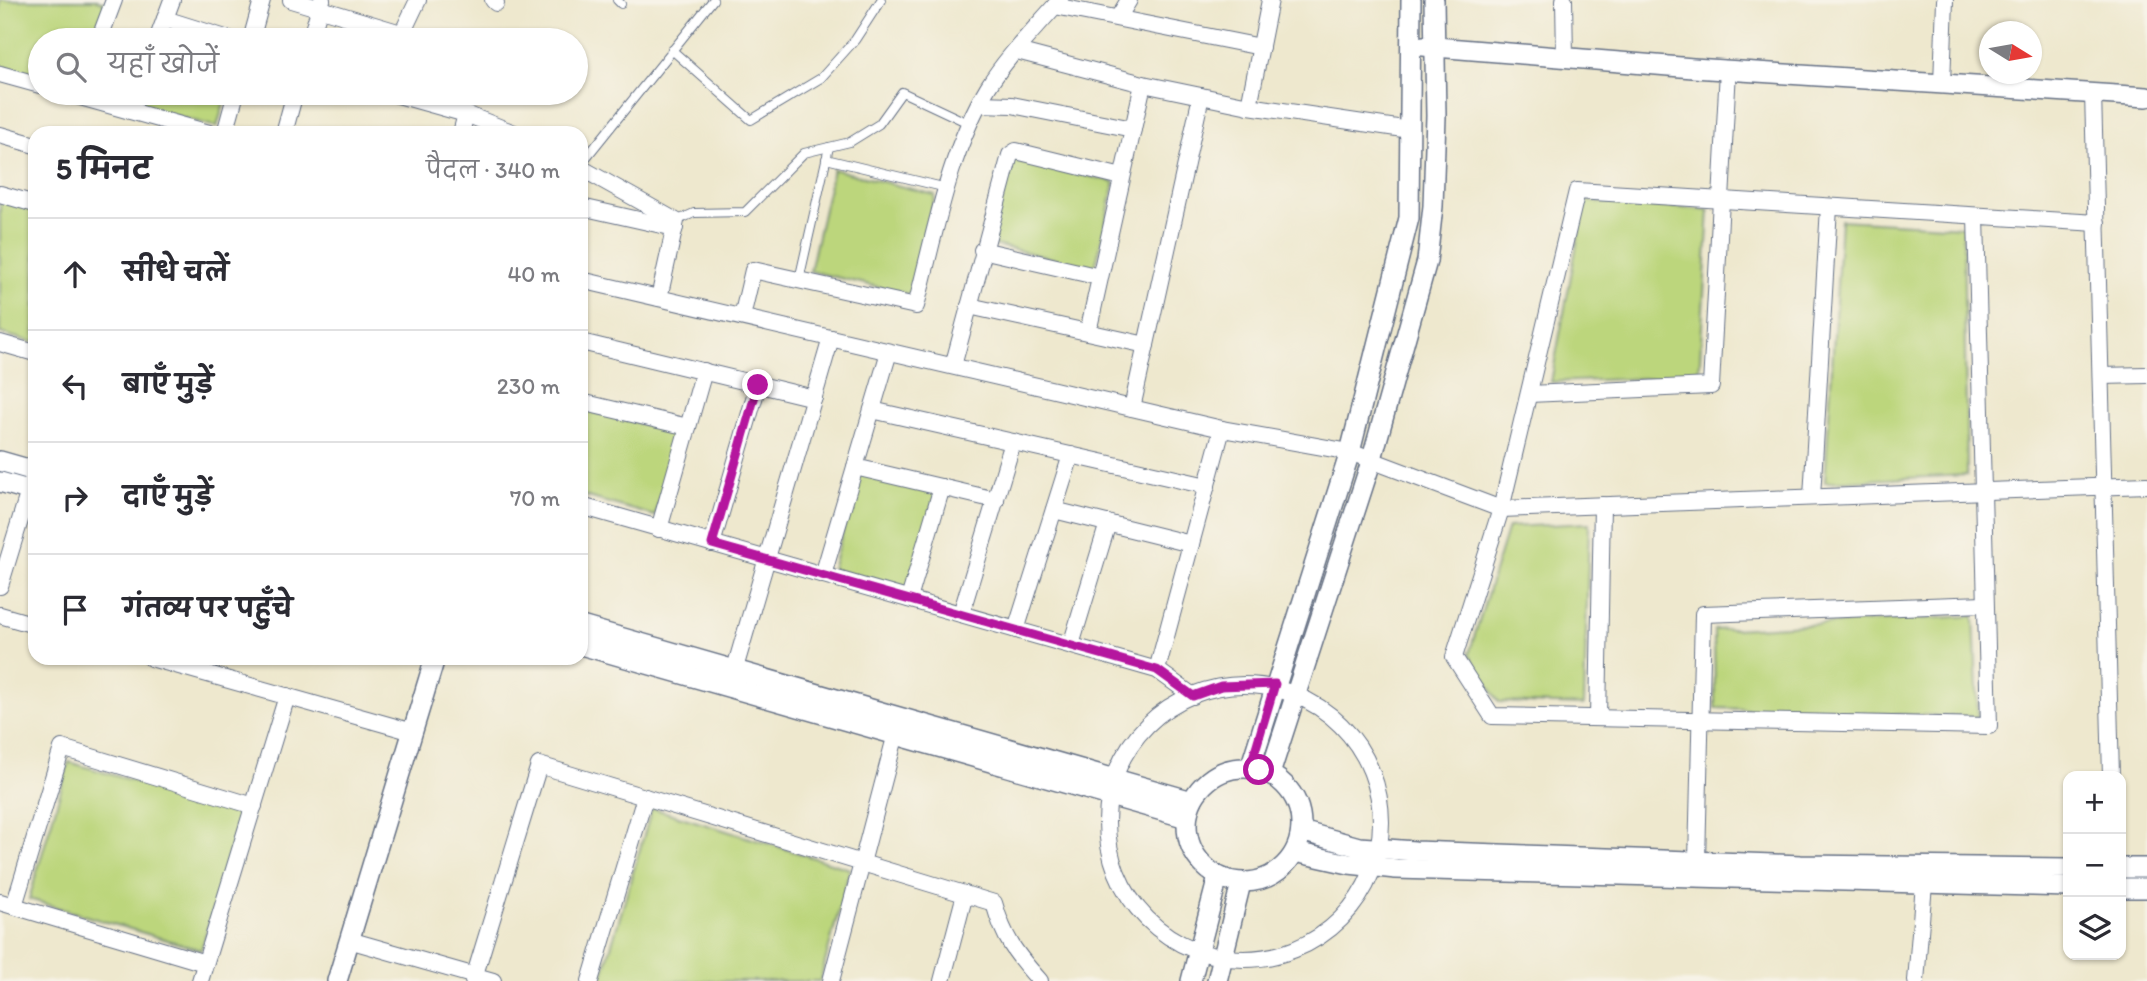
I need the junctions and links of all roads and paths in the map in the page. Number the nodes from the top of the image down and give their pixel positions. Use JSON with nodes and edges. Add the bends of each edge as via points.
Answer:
{"nodes":[{"id":1,"x":113,"y":0,"type":"edge"},
{"id":2,"x":172,"y":0,"type":"edge"},
{"id":3,"x":262,"y":0,"type":"edge"},
{"id":4,"x":291,"y":0,"type":"edge"},
{"id":5,"x":418,"y":0,"type":"edge"},
{"id":6,"x":713,"y":0,"type":"edge"},
{"id":7,"x":881,"y":0,"type":"edge"},
{"id":8,"x":1129,"y":0,"type":"edge"},
{"id":9,"x":1270,"y":0,"type":"edge"},
{"id":10,"x":1411,"y":0,"type":"edge"},
{"id":11,"x":1434,"y":0,"type":"edge"},
{"id":12,"x":1564,"y":0,"type":"edge"},
{"id":13,"x":1945,"y":0,"type":"edge"},
{"id":14,"x":1057,"y":3,"type":"edge"},
{"id":15,"x":320,"y":5,"type":"edge"},
{"id":16,"x":1118,"y":18,"type":"junction"},
{"id":17,"x":165,"y":19,"type":"junction"},
{"id":18,"x":103,"y":28,"type":"edge"},
{"id":19,"x":162,"y":28,"type":"edge"},
{"id":20,"x":194,"y":28,"type":"edge"},
{"id":21,"x":254,"y":28,"type":"edge"},
{"id":22,"x":313,"y":28,"type":"edge"},
{"id":23,"x":378,"y":28,"type":"edge"},
{"id":24,"x":404,"y":28,"type":"edge"},
{"id":25,"x":1435,"y":45,"type":"junction"},
{"id":26,"x":1412,"y":46,"type":"junction"},
{"id":27,"x":1261,"y":47,"type":"junction"},
{"id":28,"x":672,"y":51,"type":"junction"},
{"id":29,"x":1017,"y":51,"type":"junction"},
{"id":30,"x":1565,"y":58,"type":"junction"},
{"id":31,"x":1728,"y":70,"type":"junction"},
{"id":32,"x":0,"y":74,"type":"edge"},
{"id":33,"x":28,"y":82,"type":"edge"},
{"id":34,"x":1143,"y":84,"type":"junction"},
{"id":35,"x":1942,"y":84,"type":"junction"},
{"id":36,"x":2093,"y":93,"type":"junction"},
{"id":37,"x":1201,"y":96,"type":"junction"},
{"id":38,"x":2147,"y":97,"type":"edge"},
{"id":39,"x":980,"y":104,"type":"junction"},
{"id":40,"x":111,"y":105,"type":"edge"},
{"id":41,"x":133,"y":105,"type":"edge"},
{"id":42,"x":233,"y":105,"type":"edge"},
{"id":43,"x":293,"y":105,"type":"edge"},
{"id":44,"x":434,"y":105,"type":"edge"},
{"id":45,"x":1249,"y":106,"type":"junction"},
{"id":46,"x":131,"y":111,"type":"junction"},
{"id":47,"x":466,"y":114,"type":"junction"},
{"id":48,"x":968,"y":123,"type":"junction"},
{"id":49,"x":184,"y":126,"type":"edge"},
{"id":50,"x":227,"y":126,"type":"edge"},
{"id":51,"x":291,"y":126,"type":"edge"},
{"id":52,"x":463,"y":126,"type":"edge"},
{"id":53,"x":496,"y":126,"type":"edge"},
{"id":54,"x":1133,"y":129,"type":"junction"},
{"id":55,"x":1410,"y":130,"type":"junction"},
{"id":56,"x":0,"y":135,"type":"edge"},
{"id":57,"x":28,"y":143,"type":"edge"},
{"id":58,"x":829,"y":147,"type":"junction"},
{"id":59,"x":588,"y":157,"type":"edge"},
{"id":60,"x":826,"y":159,"type":"junction"},
{"id":61,"x":588,"y":170,"type":"edge"},
{"id":62,"x":1122,"y":177,"type":"junction"},
{"id":63,"x":947,"y":188,"type":"junction"},
{"id":64,"x":0,"y":194,"type":"edge"},
{"id":65,"x":1721,"y":200,"type":"junction"},
{"id":66,"x":28,"y":202,"type":"edge"},
{"id":67,"x":1829,"y":207,"type":"junction"},
{"id":68,"x":588,"y":208,"type":"edge"},
{"id":69,"x":1976,"y":216,"type":"junction"},
{"id":70,"x":2097,"y":223,"type":"junction"},
{"id":71,"x":675,"y":225,"type":"junction"},
{"id":72,"x":982,"y":250,"type":"junction"},
{"id":73,"x":1100,"y":277,"type":"junction"},
{"id":74,"x":799,"y":280,"type":"junction"},
{"id":75,"x":588,"y":282,"type":"edge"},
{"id":76,"x":659,"y":298,"type":"junction"},
{"id":77,"x":968,"y":306,"type":"junction"},
{"id":78,"x":742,"y":317,"type":"junction"},
{"id":79,"x":1088,"y":332,"type":"junction"},
{"id":80,"x":831,"y":338,"type":"junction"},
{"id":81,"x":0,"y":343,"type":"edge"},
{"id":82,"x":588,"y":344,"type":"edge"},
{"id":83,"x":1146,"y":345,"type":"junction"},
{"id":84,"x":28,"y":351,"type":"edge"},
{"id":85,"x":889,"y":352,"type":"junction"},
{"id":86,"x":953,"y":366,"type":"junction"},
{"id":87,"x":704,"y":372,"type":"junction"},
{"id":88,"x":2147,"y":375,"type":"edge"},
{"id":89,"x":2101,"y":376,"type":"junction"},
{"id":90,"x":758,"y":385,"type":"junction"},
{"id":91,"x":1529,"y":394,"type":"junction"},
{"id":92,"x":814,"y":398,"type":"junction"},
{"id":93,"x":588,"y":404,"type":"edge"},
{"id":94,"x":1132,"y":408,"type":"junction"},
{"id":95,"x":872,"y":410,"type":"junction"},
{"id":96,"x":688,"y":428,"type":"junction"},
{"id":97,"x":1222,"y":429,"type":"junction"},
{"id":98,"x":1013,"y":442,"type":"junction"},
{"id":99,"x":1350,"y":452,"type":"junction"},
{"id":100,"x":1071,"y":455,"type":"junction"},
{"id":101,"x":0,"y":461,"type":"edge"},
{"id":102,"x":1371,"y":462,"type":"junction"},
{"id":103,"x":855,"y":467,"type":"junction"},
{"id":104,"x":28,"y":469,"type":"edge"},
{"id":105,"x":0,"y":482,"type":"edge"},
{"id":106,"x":2147,"y":485,"type":"edge"},
{"id":107,"x":1207,"y":486,"type":"junction"},
{"id":108,"x":2103,"y":486,"type":"junction"},
{"id":109,"x":942,"y":487,"type":"junction"},
{"id":110,"x":28,"y":490,"type":"edge"},
{"id":111,"x":1982,"y":490,"type":"junction"},
{"id":112,"x":1812,"y":497,"type":"junction"},
{"id":113,"x":996,"y":500,"type":"junction"},
{"id":114,"x":28,"y":503,"type":"edge"},
{"id":115,"x":1602,"y":505,"type":"junction"},
{"id":116,"x":588,"y":508,"type":"edge"},
{"id":117,"x":1502,"y":509,"type":"junction"},
{"id":118,"x":1054,"y":510,"type":"junction"},
{"id":119,"x":1108,"y":523,"type":"junction"},
{"id":120,"x":659,"y":529,"type":"junction"},
{"id":121,"x":712,"y":544,"type":"junction"},
{"id":122,"x":1191,"y":544,"type":"junction"},
{"id":123,"x":767,"y":559,"type":"junction"},
{"id":124,"x":824,"y":575,"type":"junction"},
{"id":125,"x":0,"y":586,"type":"edge"},
{"id":126,"x":909,"y":599,"type":"junction"},
{"id":127,"x":1985,"y":604,"type":"junction"},
{"id":128,"x":961,"y":614,"type":"junction"},
{"id":129,"x":0,"y":615,"type":"edge"},
{"id":130,"x":28,"y":623,"type":"edge"},
{"id":131,"x":588,"y":628,"type":"edge"},
{"id":132,"x":1016,"y":630,"type":"junction"},
{"id":133,"x":1072,"y":645,"type":"junction"},
{"id":134,"x":588,"y":647,"type":"edge"},
{"id":135,"x":176,"y":665,"type":"edge"},
{"id":136,"x":433,"y":665,"type":"edge"},
{"id":137,"x":1157,"y":670,"type":"junction"},
{"id":138,"x":732,"y":678,"type":"junction"},
{"id":139,"x":1275,"y":684,"type":"junction"},
{"id":140,"x":1294,"y":693,"type":"junction"},
{"id":141,"x":287,"y":696,"type":"junction"},
{"id":142,"x":1193,"y":696,"type":"junction"},
{"id":143,"x":1598,"y":718,"type":"junction"},
{"id":144,"x":1700,"y":720,"type":"junction"},
{"id":145,"x":898,"y":726,"type":"junction"},
{"id":146,"x":412,"y":732,"type":"junction"},
{"id":147,"x":1250,"y":768,"type":"junction"},
{"id":148,"x":2110,"y":771,"type":"edge"},
{"id":149,"x":1270,"y":774,"type":"junction"},
{"id":150,"x":1111,"y":787,"type":"junction"},
{"id":151,"x":645,"y":797,"type":"junction"},
{"id":152,"x":254,"y":806,"type":"junction"},
{"id":153,"x":1190,"y":809,"type":"junction"},
{"id":154,"x":1301,"y":831,"type":"junction"},
{"id":155,"x":1295,"y":852,"type":"junction"},
{"id":156,"x":1377,"y":857,"type":"junction"},
{"id":157,"x":1697,"y":861,"type":"junction"},
{"id":158,"x":862,"y":863,"type":"junction"},
{"id":159,"x":2063,"y":868,"type":"edge"},
{"id":160,"x":2126,"y":868,"type":"edge"},
{"id":161,"x":2147,"y":869,"type":"edge"},
{"id":162,"x":1924,"y":875,"type":"junction"},
{"id":163,"x":1218,"y":877,"type":"junction"},
{"id":164,"x":1241,"y":883,"type":"junction"},
{"id":165,"x":2063,"y":887,"type":"edge"},
{"id":166,"x":2126,"y":888,"type":"edge"},
{"id":167,"x":2147,"y":888,"type":"edge"},
{"id":168,"x":965,"y":894,"type":"junction"},
{"id":169,"x":7,"y":904,"type":"edge"},
{"id":170,"x":349,"y":940,"type":"junction"},
{"id":171,"x":1198,"y":953,"type":"junction"},
{"id":172,"x":1222,"y":959,"type":"junction"},
{"id":173,"x":205,"y":963,"type":"junction"},
{"id":174,"x":474,"y":978,"type":"edge"},
{"id":175,"x":200,"y":981,"type":"edge"},
{"id":176,"x":337,"y":981,"type":"edge"},
{"id":177,"x":493,"y":981,"type":"edge"},
{"id":178,"x":590,"y":981,"type":"edge"},
{"id":179,"x":831,"y":981,"type":"edge"},
{"id":180,"x":942,"y":981,"type":"edge"},
{"id":181,"x":1040,"y":981,"type":"edge"},
{"id":182,"x":1191,"y":981,"type":"edge"},
{"id":183,"x":1217,"y":981,"type":"edge"},
{"id":184,"x":1916,"y":981,"type":"edge"}],
"edges":[{"from":1,"to":18,"type":"street"},
{"from":2,"to":17,"type":"street"},
{"from":3,"to":21,"type":"street"},
{"from":4,"to":15,"type":"street"},
{"from":5,"to":24,"type":"street"},
{"from":6,"to":28,"type":"lane"},
{"from":7,"to":28,"type":"lane","via":[[855,40],[821,78],[751,120]]},
{"from":8,"to":16,"type":"street"},
{"from":9,"to":27,"type":"street"},
{"from":10,"to":26,"type":"street"},
{"from":11,"to":25,"type":"street"},
{"from":12,"to":30,"type":"street"},
{"from":13,"to":35,"type":"street"},
{"from":14,"to":16,"type":"street"},
{"from":14,"to":29,"type":"street"},
{"from":15,"to":22,"type":"street"},
{"from":15,"to":23,"type":"street"},
{"from":16,"to":27,"type":"street"},
{"from":17,"to":19,"type":"street"},
{"from":17,"to":20,"type":"street"},
{"from":25,"to":26,"type":"street"},
{"from":25,"to":30,"type":"street"},
{"from":25,"to":102,"type":"street","via":[[1433,206],[1427,261]]},
{"from":26,"to":55,"type":"street"},
{"from":27,"to":45,"type":"street"},
{"from":28,"to":59,"type":"lane"},
{"from":29,"to":34,"type":"street"},
{"from":29,"to":39,"type":"street"},
{"from":30,"to":31,"type":"street"},
{"from":31,"to":35,"type":"street"},
{"from":31,"to":65,"type":"street"},
{"from":32,"to":33,"type":"street"},
{"from":34,"to":37,"type":"street"},
{"from":34,"to":54,"type":"street"},
{"from":35,"to":36,"type":"street"},
{"from":36,"to":38,"type":"street"},
{"from":36,"to":70,"type":"street"},
{"from":37,"to":45,"type":"street"},
{"from":37,"to":83,"type":"street"},
{"from":39,"to":48,"type":"street"},
{"from":39,"to":54,"type":"street","via":[[1012,104]]},
{"from":40,"to":46,"type":"street"},
{"from":41,"to":46,"type":"street"},
{"from":42,"to":50,"type":"street"},
{"from":43,"to":51,"type":"street"},
{"from":44,"to":47,"type":"street"},
{"from":45,"to":55,"type":"street"},
{"from":46,"to":49,"type":"street"},
{"from":47,"to":52,"type":"street"},
{"from":47,"to":53,"type":"street"},
{"from":48,"to":58,"type":"lane","via":[[902,92],[879,124],[850,142]]},
{"from":48,"to":63,"type":"street"},
{"from":54,"to":62,"type":"street"},
{"from":55,"to":99,"type":"street","via":[[1409,218]]},
{"from":56,"to":57,"type":"street"},
{"from":58,"to":60,"type":"lane"},
{"from":58,"to":71,"type":"lane","via":[[804,153],[745,212],[694,213]]},
{"from":60,"to":63,"type":"lane"},
{"from":60,"to":74,"type":"lane"},
{"from":61,"to":71,"type":"street"},
{"from":62,"to":72,"type":"street","via":[[1016,151],[1010,155]]},
{"from":62,"to":73,"type":"street"},
{"from":63,"to":74,"type":"street","via":[[916,306]]},
{"from":64,"to":66,"type":"street"},
{"from":65,"to":67,"type":"street"},
{"from":65,"to":91,"type":"street","via":[[1577,191]]},
{"from":65,"to":91,"type":"street","via":[[1711,386]]},
{"from":67,"to":69,"type":"street"},
{"from":67,"to":112,"type":"street"},
{"from":68,"to":71,"type":"street"},
{"from":69,"to":70,"type":"street"},
{"from":69,"to":111,"type":"street"},
{"from":70,"to":89,"type":"street"},
{"from":71,"to":76,"type":"street"},
{"from":72,"to":73,"type":"street"},
{"from":72,"to":77,"type":"street"},
{"from":73,"to":79,"type":"street"},
{"from":74,"to":78,"type":"street","via":[[753,270]]},
{"from":75,"to":76,"type":"street"},
{"from":76,"to":78,"type":"street"},
{"from":77,"to":79,"type":"street"},
{"from":77,"to":86,"type":"street"},
{"from":78,"to":80,"type":"street"},
{"from":79,"to":83,"type":"street"},
{"from":80,"to":85,"type":"street"},
{"from":80,"to":92,"type":"street"},
{"from":81,"to":84,"type":"street"},
{"from":82,"to":87,"type":"street"},
{"from":83,"to":94,"type":"street"},
{"from":85,"to":86,"type":"street"},
{"from":85,"to":95,"type":"street"},
{"from":86,"to":94,"type":"street"},
{"from":87,"to":90,"type":"street"},
{"from":87,"to":96,"type":"street"},
{"from":88,"to":89,"type":"street"},
{"from":89,"to":108,"type":"street"},
{"from":90,"to":92,"type":"street"},
{"from":90,"to":121,"type":"street"},
{"from":91,"to":117,"type":"street"},
{"from":92,"to":123,"type":"street"},
{"from":93,"to":96,"type":"street"},
{"from":94,"to":97,"type":"street"},
{"from":95,"to":98,"type":"street"},
{"from":95,"to":103,"type":"street"},
{"from":96,"to":120,"type":"street"},
{"from":97,"to":99,"type":"street"},
{"from":97,"to":107,"type":"street"},
{"from":98,"to":100,"type":"street"},
{"from":98,"to":113,"type":"street"},
{"from":99,"to":102,"type":"street"},
{"from":99,"to":139,"type":"street"},
{"from":100,"to":107,"type":"street"},
{"from":100,"to":118,"type":"street"},
{"from":101,"to":104,"type":"street"},
{"from":102,"to":117,"type":"street"},
{"from":102,"to":140,"type":"street"},
{"from":103,"to":109,"type":"street"},
{"from":103,"to":124,"type":"street"},
{"from":105,"to":110,"type":"street"},
{"from":106,"to":108,"type":"street"},
{"from":107,"to":122,"type":"street"},
{"from":108,"to":111,"type":"street"},
{"from":108,"to":148,"type":"street"},
{"from":109,"to":113,"type":"street"},
{"from":109,"to":126,"type":"street"},
{"from":111,"to":112,"type":"street"},
{"from":111,"to":127,"type":"street"},
{"from":112,"to":115,"type":"street"},
{"from":113,"to":128,"type":"street"},
{"from":114,"to":125,"type":"street"},
{"from":115,"to":117,"type":"street"},
{"from":115,"to":143,"type":"street"},
{"from":116,"to":120,"type":"street"},
{"from":117,"to":143,"type":"street","via":[[1454,657],[1492,716]]},
{"from":118,"to":119,"type":"street"},
{"from":118,"to":132,"type":"street"},
{"from":119,"to":122,"type":"street"},
{"from":119,"to":133,"type":"street"},
{"from":120,"to":121,"type":"street"},
{"from":121,"to":123,"type":"street"},
{"from":122,"to":137,"type":"street"},
{"from":123,"to":124,"type":"street"},
{"from":123,"to":138,"type":"street"},
{"from":124,"to":126,"type":"street"},
{"from":126,"to":128,"type":"street"},
{"from":127,"to":144,"type":"street","via":[[1703,614]]},
{"from":127,"to":144,"type":"street","via":[[1989,726]]},
{"from":128,"to":132,"type":"street"},
{"from":129,"to":130,"type":"street"},
{"from":131,"to":138,"type":"street"},
{"from":132,"to":133,"type":"street"},
{"from":133,"to":137,"type":"street"},
{"from":134,"to":138,"type":"street"},
{"from":135,"to":141,"type":"street"},
{"from":136,"to":146,"type":"street"},
{"from":137,"to":142,"type":"street"},
{"from":138,"to":145,"type":"street"},
{"from":139,"to":140,"type":"street"},
{"from":139,"to":142,"type":"street","via":[[1221,686]]},
{"from":139,"to":147,"type":"street"},
{"from":140,"to":149,"type":"street"},
{"from":140,"to":156,"type":"street","via":[[1342,725],[1367,760],[1379,795],[1382,826]]},
{"from":141,"to":146,"type":"street"},
{"from":141,"to":152,"type":"street"},
{"from":142,"to":150,"type":"street","via":[[1178,701],[1149,723],[1128,748]]},
{"from":143,"to":144,"type":"street"},
{"from":144,"to":157,"type":"street"},
{"from":145,"to":150,"type":"street"},
{"from":145,"to":158,"type":"street"},
{"from":146,"to":170,"type":"street"},
{"from":147,"to":149,"type":"street"},
{"from":147,"to":153,"type":"street","via":[[1216,775]]},
{"from":149,"to":154,"type":"street","via":[[1294,797]]},
{"from":150,"to":153,"type":"street"},
{"from":150,"to":171,"type":"street","via":[[1107,835],[1115,872],[1134,906],[1166,936]]},
{"from":151,"to":158,"type":"street"},
{"from":151,"to":174,"type":"street","via":[[539,765]]},
{"from":151,"to":178,"type":"street"},
{"from":152,"to":169,"type":"street","via":[[62,748]]},
{"from":152,"to":173,"type":"street"},
{"from":153,"to":163,"type":"street","via":[[1187,832],[1195,855]]},
{"from":154,"to":155,"type":"street"},
{"from":154,"to":156,"type":"street","via":[[1359,847]]},
{"from":155,"to":156,"type":"street"},
{"from":155,"to":164,"type":"street","via":[[1273,875]]},
{"from":156,"to":157,"type":"street"},
{"from":156,"to":162,"type":"street","via":[[1586,876]]},
{"from":156,"to":172,"type":"street","via":[[1360,897],[1340,921],[1310,944],[1258,960]]},
{"from":157,"to":162,"type":"street"},
{"from":158,"to":168,"type":"street"},
{"from":158,"to":179,"type":"street"},
{"from":159,"to":162,"type":"street"},
{"from":160,"to":161,"type":"street"},
{"from":162,"to":165,"type":"street"},
{"from":162,"to":184,"type":"street"},
{"from":163,"to":164,"type":"street"},
{"from":163,"to":171,"type":"street"},
{"from":164,"to":172,"type":"street"},
{"from":166,"to":167,"type":"street"},
{"from":168,"to":180,"type":"street"},
{"from":168,"to":181,"type":"street","via":[[994,903],[1003,934]]},
{"from":169,"to":173,"type":"street"},
{"from":170,"to":174,"type":"street"},
{"from":170,"to":176,"type":"street"},
{"from":171,"to":172,"type":"street"},
{"from":171,"to":182,"type":"street"},
{"from":172,"to":183,"type":"street"},
{"from":173,"to":175,"type":"street"},
{"from":174,"to":177,"type":"street"}]}
